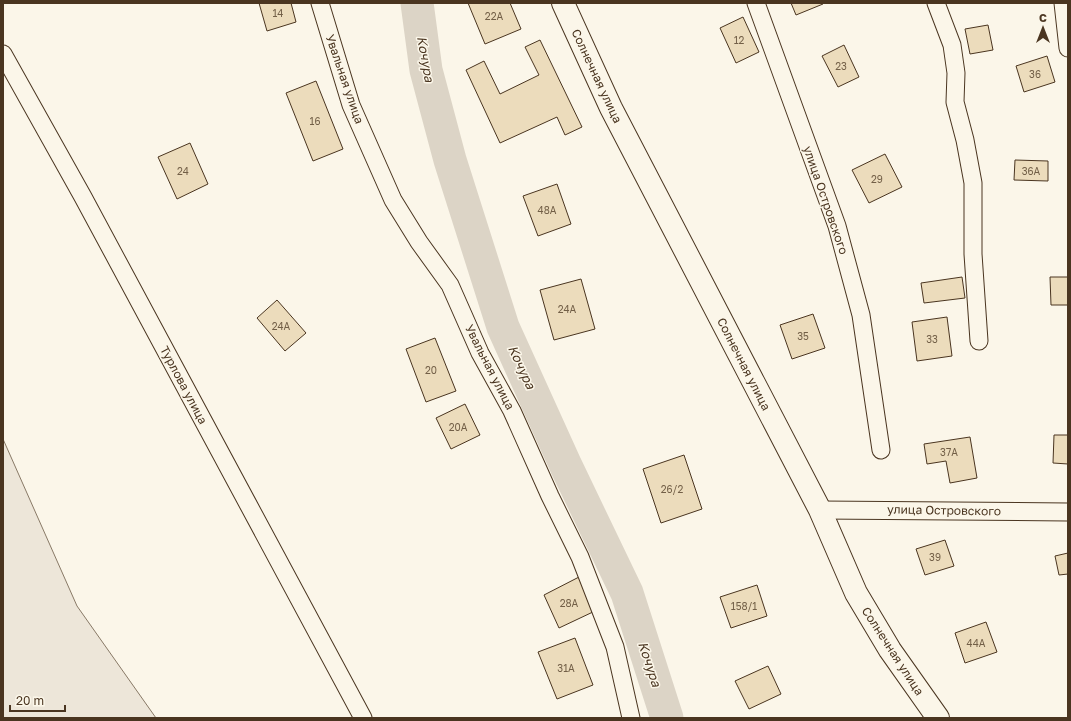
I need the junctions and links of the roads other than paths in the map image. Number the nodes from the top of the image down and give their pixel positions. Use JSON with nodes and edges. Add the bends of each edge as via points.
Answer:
{"nodes":[{"id":1,"x":320,"y":3,"type":"edge"},
{"id":2,"x":562,"y":3,"type":"edge"},
{"id":3,"x":756,"y":3,"type":"edge"},
{"id":4,"x":936,"y":3,"type":"edge"},
{"id":5,"x":1063,"y":3,"type":"edge"},
{"id":6,"x":1068,"y":48,"type":"edge"},
{"id":7,"x":3,"y":54,"type":"edge"},
{"id":8,"x":979,"y":341,"type":"dead end"},
{"id":9,"x":881,"y":450,"type":"dead end"},
{"id":10,"x":820,"y":510,"type":"junction"},
{"id":11,"x":1068,"y":512,"type":"edge"},
{"id":12,"x":363,"y":718,"type":"edge"},
{"id":13,"x":631,"y":718,"type":"edge"},
{"id":14,"x":938,"y":718,"type":"edge"}],
"edges":[{"from":1,"to":13,"type":"street","name":"Увальная улица","via":[[351,105],[393,200],[450,285],[480,353],[512,411],[580,557],[615,647]]},
{"from":2,"to":10,"type":"main road","name":"Солнечная улица","via":[[611,108]]},
{"from":3,"to":9,"type":"street","name":"улица Островского","via":[[837,226],[861,315]]},
{"from":4,"to":8,"type":"street","via":[[952,45],[956,73],[955,102],[973,183],[973,254]]},
{"from":5,"to":6,"type":"street"},
{"from":7,"to":12,"type":"street","name":"Турлова улица","via":[[87,204]]},
{"from":10,"to":11,"type":"street","name":"улица Островского"},
{"from":10,"to":14,"type":"main road","name":"Солнечная улица","via":[[856,593],[890,650]]}]}
